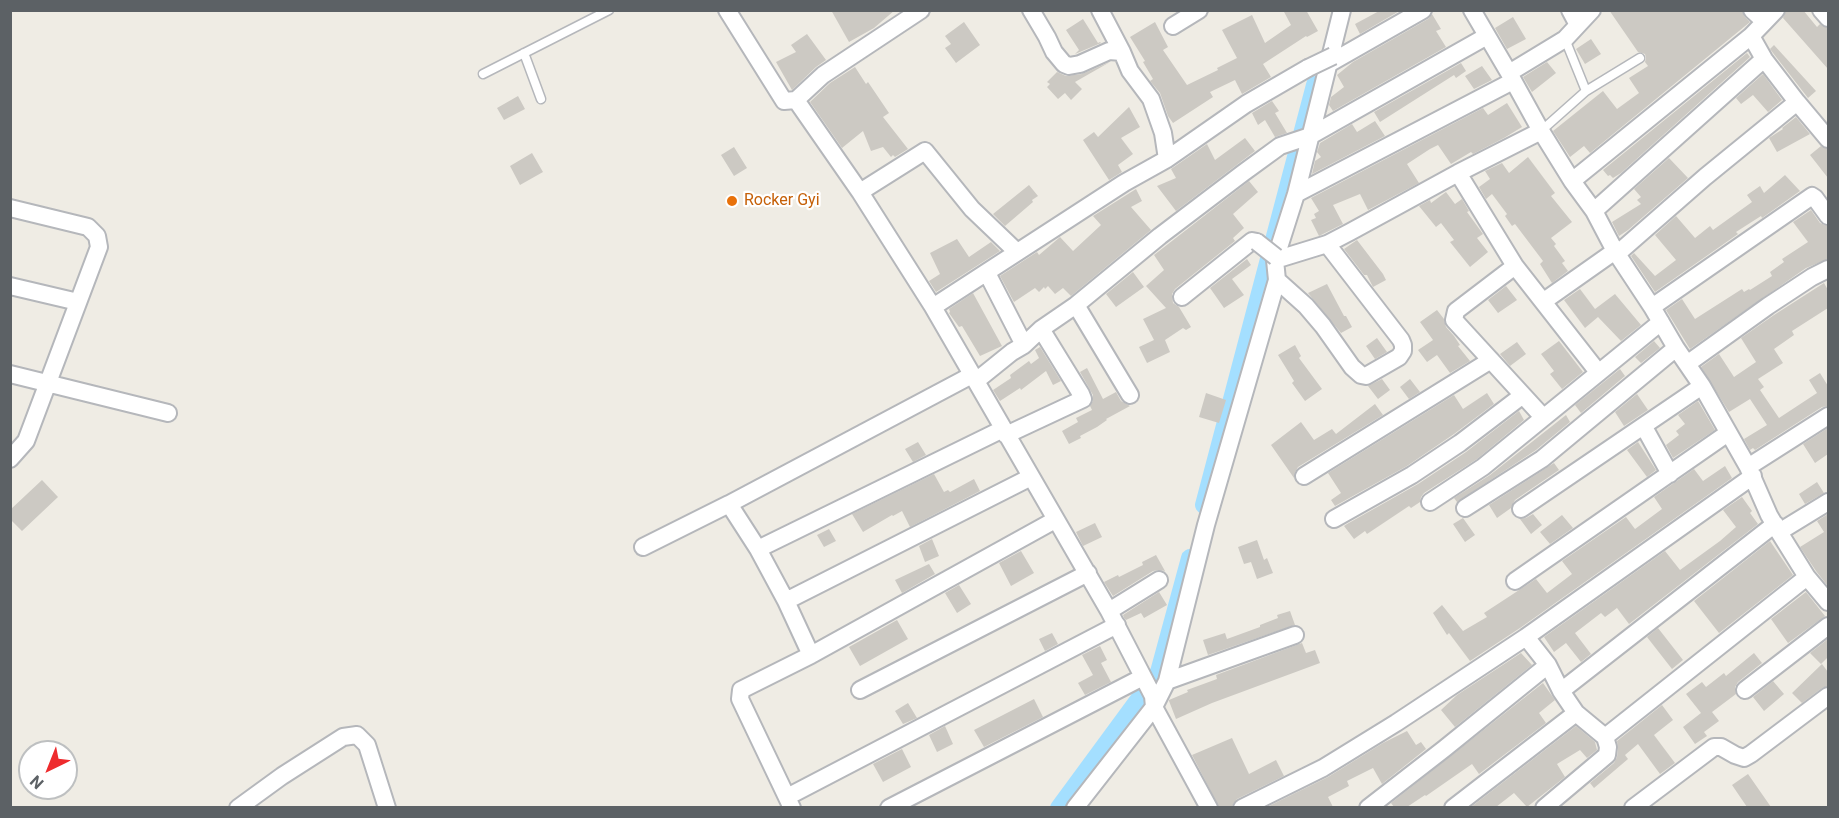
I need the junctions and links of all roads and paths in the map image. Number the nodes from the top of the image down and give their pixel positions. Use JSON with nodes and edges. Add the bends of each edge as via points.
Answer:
{"nodes":[{"id":1,"x":609,"y":10,"type":"edge"},
{"id":2,"x":727,"y":10,"type":"edge"},
{"id":3,"x":1030,"y":10,"type":"edge"},
{"id":4,"x":1100,"y":10,"type":"edge"},
{"id":5,"x":1199,"y":10,"type":"edge"},
{"id":6,"x":1342,"y":10,"type":"edge"},
{"id":7,"x":1423,"y":10,"type":"edge"},
{"id":8,"x":1472,"y":10,"type":"edge"},
{"id":9,"x":1592,"y":10,"type":"edge"},
{"id":10,"x":913,"y":13,"type":"edge"},
{"id":11,"x":1764,"y":14,"type":"edge"},
{"id":12,"x":1574,"y":18,"type":"edge"},
{"id":13,"x":1173,"y":26,"type":"dead end"},
{"id":14,"x":1487,"y":36,"type":"junction"},
{"id":15,"x":1751,"y":36,"type":"junction"},
{"id":16,"x":1565,"y":39,"type":"junction"},
{"id":17,"x":1122,"y":52,"type":"junction"},
{"id":18,"x":524,"y":53,"type":"junction"},
{"id":19,"x":1640,"y":58,"type":"dead end"},
{"id":20,"x":1764,"y":59,"type":"junction"},
{"id":21,"x":1331,"y":60,"type":"junction"},
{"id":22,"x":483,"y":74,"type":"dead end"},
{"id":23,"x":1511,"y":77,"type":"junction"},
{"id":24,"x":1586,"y":91,"type":"junction"},
{"id":25,"x":541,"y":99,"type":"dead end"},
{"id":26,"x":792,"y":101,"type":"junction"},
{"id":27,"x":1797,"y":102,"type":"junction"},
{"id":28,"x":1541,"y":131,"type":"junction"},
{"id":29,"x":1310,"y":136,"type":"junction"},
{"id":30,"x":1828,"y":139,"type":"edge"},
{"id":31,"x":1167,"y":159,"type":"junction"},
{"id":32,"x":1458,"y":172,"type":"junction"},
{"id":33,"x":1572,"y":181,"type":"junction"},
{"id":34,"x":860,"y":192,"type":"junction"},
{"id":35,"x":1296,"y":194,"type":"junction"},
{"id":36,"x":10,"y":208,"type":"edge"},
{"id":37,"x":1594,"y":211,"type":"junction"},
{"id":38,"x":1828,"y":216,"type":"edge"},
{"id":39,"x":1327,"y":244,"type":"junction"},
{"id":40,"x":1017,"y":252,"type":"junction"},
{"id":41,"x":1616,"y":252,"type":"junction"},
{"id":42,"x":1276,"y":258,"type":"junction"},
{"id":43,"x":1515,"y":266,"type":"junction"},
{"id":44,"x":1828,"y":269,"type":"edge"},
{"id":45,"x":987,"y":273,"type":"junction"},
{"id":46,"x":1277,"y":280,"type":"junction"},
{"id":47,"x":10,"y":286,"type":"edge"},
{"id":48,"x":1182,"y":297,"type":"dead end"},
{"id":49,"x":1544,"y":301,"type":"junction"},
{"id":50,"x":78,"y":302,"type":"junction"},
{"id":51,"x":1076,"y":305,"type":"junction"},
{"id":52,"x":933,"y":307,"type":"junction"},
{"id":53,"x":1652,"y":307,"type":"junction"},
{"id":54,"x":1661,"y":321,"type":"junction"},
{"id":55,"x":1041,"y":329,"type":"junction"},
{"id":56,"x":1024,"y":345,"type":"junction"},
{"id":57,"x":1676,"y":348,"type":"junction"},
{"id":58,"x":1491,"y":360,"type":"junction"},
{"id":59,"x":1688,"y":364,"type":"junction"},
{"id":60,"x":1598,"y":372,"type":"junction"},
{"id":61,"x":10,"y":374,"type":"edge"},
{"id":62,"x":974,"y":378,"type":"junction"},
{"id":63,"x":47,"y":383,"type":"junction"},
{"id":64,"x":1702,"y":386,"type":"junction"},
{"id":65,"x":1130,"y":395,"type":"dead end"},
{"id":66,"x":1523,"y":395,"type":"junction"},
{"id":67,"x":168,"y":413,"type":"dead end"},
{"id":68,"x":1828,"y":416,"type":"edge"},
{"id":69,"x":1543,"y":417,"type":"junction"},
{"id":70,"x":1644,"y":427,"type":"junction"},
{"id":71,"x":1005,"y":432,"type":"junction"},
{"id":72,"x":1728,"y":433,"type":"junction"},
{"id":73,"x":10,"y":459,"type":"edge"},
{"id":74,"x":1750,"y":472,"type":"junction"},
{"id":75,"x":1670,"y":474,"type":"junction"},
{"id":76,"x":1304,"y":476,"type":"dead end"},
{"id":77,"x":1031,"y":477,"type":"junction"},
{"id":78,"x":1430,"y":502,"type":"dead end"},
{"id":79,"x":1828,"y":502,"type":"edge"},
{"id":80,"x":729,"y":504,"type":"junction"},
{"id":81,"x":1465,"y":508,"type":"dead end"},
{"id":82,"x":1521,"y":508,"type":"dead end"},
{"id":83,"x":1334,"y":519,"type":"dead end"},
{"id":84,"x":1055,"y":520,"type":"junction"},
{"id":85,"x":1777,"y":528,"type":"junction"},
{"id":86,"x":643,"y":547,"type":"dead end"},
{"id":87,"x":758,"y":549,"type":"junction"},
{"id":88,"x":1088,"y":573,"type":"junction"},
{"id":89,"x":1807,"y":577,"type":"junction"},
{"id":90,"x":1159,"y":580,"type":"dead end"},
{"id":91,"x":1515,"y":581,"type":"dead end"},
{"id":92,"x":1826,"y":594,"type":"edge"},
{"id":93,"x":786,"y":601,"type":"junction"},
{"id":94,"x":1113,"y":618,"type":"junction"},
{"id":95,"x":1828,"y":626,"type":"edge"},
{"id":96,"x":1295,"y":635,"type":"dead end"},
{"id":97,"x":1526,"y":637,"type":"junction"},
{"id":98,"x":811,"y":655,"type":"junction"},
{"id":99,"x":1548,"y":665,"type":"junction"},
{"id":100,"x":1167,"y":681,"type":"junction"},
{"id":101,"x":860,"y":690,"type":"dead end"},
{"id":102,"x":1149,"y":690,"type":"junction"},
{"id":103,"x":1745,"y":690,"type":"dead end"},
{"id":104,"x":1561,"y":691,"type":"junction"},
{"id":105,"x":1828,"y":696,"type":"edge"},
{"id":106,"x":1576,"y":713,"type":"junction"},
{"id":107,"x":1605,"y":737,"type":"junction"},
{"id":108,"x":789,"y":802,"type":"edge"},
{"id":109,"x":238,"y":807,"type":"edge"},
{"id":110,"x":387,"y":807,"type":"edge"},
{"id":111,"x":889,"y":807,"type":"edge"},
{"id":112,"x":1075,"y":807,"type":"edge"},
{"id":113,"x":1209,"y":807,"type":"edge"},
{"id":114,"x":1242,"y":807,"type":"edge"},
{"id":115,"x":1368,"y":807,"type":"edge"},
{"id":116,"x":1453,"y":807,"type":"edge"},
{"id":117,"x":1544,"y":807,"type":"edge"},
{"id":118,"x":1632,"y":807,"type":"edge"}],
"edges":[{"from":1,"to":18,"type":"lane"},
{"from":2,"to":26,"type":"street"},
{"from":3,"to":17,"type":"street","via":[[1064,64],[1080,64],[1109,51]]},
{"from":4,"to":17,"type":"street"},
{"from":5,"to":13,"type":"street"},
{"from":6,"to":21,"type":"street"},
{"from":7,"to":21,"type":"street"},
{"from":8,"to":14,"type":"street"},
{"from":9,"to":12,"type":"street"},
{"from":10,"to":26,"type":"street"},
{"from":11,"to":15,"type":"street"},
{"from":12,"to":16,"type":"street"},
{"from":14,"to":23,"type":"street"},
{"from":14,"to":29,"type":"street"},
{"from":15,"to":20,"type":"street"},
{"from":15,"to":33,"type":"street"},
{"from":16,"to":23,"type":"street"},
{"from":16,"to":24,"type":"lane"},
{"from":17,"to":31,"type":"street","via":[[1130,71],[1151,99]]},
{"from":18,"to":22,"type":"lane"},
{"from":18,"to":25,"type":"lane"},
{"from":19,"to":24,"type":"lane"},
{"from":20,"to":27,"type":"street"},
{"from":20,"to":37,"type":"street"},
{"from":21,"to":29,"type":"street"},
{"from":21,"to":31,"type":"street","bridge":true,"via":[[1308,68],[1246,104]]},
{"from":23,"to":28,"type":"street"},
{"from":23,"to":35,"type":"street"},
{"from":24,"to":28,"type":"lane"},
{"from":26,"to":34,"type":"street"},
{"from":27,"to":30,"type":"street"},
{"from":27,"to":41,"type":"street"},
{"from":28,"to":32,"type":"street"},
{"from":28,"to":33,"type":"street"},
{"from":29,"to":35,"type":"street"},
{"from":29,"to":51,"type":"street","via":[[1281,146],[1243,172]]},
{"from":31,"to":40,"type":"street"},
{"from":32,"to":39,"type":"street"},
{"from":32,"to":43,"type":"street"},
{"from":33,"to":37,"type":"street"},
{"from":34,"to":40,"type":"street","via":[[924,151],[972,209]]},
{"from":34,"to":52,"type":"street"},
{"from":35,"to":42,"type":"street"},
{"from":36,"to":50,"type":"street","via":[[88,227],[97,236],[99,247]]},
{"from":37,"to":41,"type":"street"},
{"from":38,"to":53,"type":"street","via":[[1812,196]]},
{"from":39,"to":42,"type":"street"},
{"from":39,"to":46,"type":"street","via":[[1401,340],[1403,351],[1399,357],[1366,376],[1361,375],[1306,306]]},
{"from":40,"to":45,"type":"street"},
{"from":41,"to":49,"type":"street"},
{"from":41,"to":53,"type":"street"},
{"from":42,"to":46,"type":"street"},
{"from":42,"to":48,"type":"street","bridge":true,"via":[[1252,240]]},
{"from":43,"to":49,"type":"street"},
{"from":43,"to":58,"type":"street","via":[[1454,316]]},
{"from":44,"to":59,"type":"street","via":[[1768,306]]},
{"from":45,"to":52,"type":"street"},
{"from":45,"to":56,"type":"street"},
{"from":46,"to":100,"type":"street","via":[[1206,525]]},
{"from":47,"to":50,"type":"street"},
{"from":49,"to":60,"type":"street"},
{"from":50,"to":63,"type":"street"},
{"from":51,"to":55,"type":"street"},
{"from":51,"to":65,"type":"street"},
{"from":52,"to":62,"type":"street"},
{"from":53,"to":54,"type":"street"},
{"from":54,"to":57,"type":"street"},
{"from":54,"to":60,"type":"street"},
{"from":55,"to":56,"type":"street"},
{"from":55,"to":71,"type":"street","via":[[1083,399]]},
{"from":56,"to":62,"type":"street"},
{"from":57,"to":59,"type":"street"},
{"from":57,"to":81,"type":"street","via":[[1542,459]]},
{"from":58,"to":66,"type":"street"},
{"from":58,"to":76,"type":"street"},
{"from":59,"to":64,"type":"street"},
{"from":60,"to":69,"type":"street"},
{"from":61,"to":63,"type":"street"},
{"from":62,"to":71,"type":"street"},
{"from":62,"to":80,"type":"street"},
{"from":63,"to":67,"type":"street"},
{"from":63,"to":73,"type":"street","via":[[26,441]]},
{"from":64,"to":70,"type":"street"},
{"from":64,"to":72,"type":"street"},
{"from":66,"to":69,"type":"street"},
{"from":66,"to":83,"type":"street","via":[[1460,443]]},
{"from":68,"to":74,"type":"street"},
{"from":69,"to":78,"type":"street","via":[[1483,467]]},
{"from":70,"to":75,"type":"street"},
{"from":70,"to":82,"type":"street"},
{"from":71,"to":77,"type":"street"},
{"from":71,"to":87,"type":"street"},
{"from":72,"to":74,"type":"street"},
{"from":72,"to":75,"type":"street"},
{"from":74,"to":85,"type":"street"},
{"from":74,"to":97,"type":"street"},
{"from":75,"to":91,"type":"street"},
{"from":77,"to":84,"type":"street"},
{"from":77,"to":93,"type":"street"},
{"from":79,"to":85,"type":"street"},
{"from":80,"to":86,"type":"street"},
{"from":80,"to":87,"type":"street"},
{"from":84,"to":88,"type":"street"},
{"from":84,"to":98,"type":"street"},
{"from":85,"to":89,"type":"street"},
{"from":85,"to":104,"type":"street"},
{"from":87,"to":93,"type":"street"},
{"from":88,"to":94,"type":"street"},
{"from":88,"to":101,"type":"street"},
{"from":89,"to":92,"type":"street"},
{"from":89,"to":107,"type":"street"},
{"from":90,"to":94,"type":"street"},
{"from":93,"to":98,"type":"street"},
{"from":94,"to":102,"type":"street"},
{"from":94,"to":108,"type":"street"},
{"from":95,"to":103,"type":"street"},
{"from":96,"to":100,"type":"street"},
{"from":97,"to":99,"type":"street"},
{"from":97,"to":114,"type":"street","via":[[1332,762]]},
{"from":98,"to":108,"type":"street","via":[[741,690],[741,699]]},
{"from":99,"to":104,"type":"street"},
{"from":99,"to":115,"type":"street"},
{"from":100,"to":102,"type":"street"},
{"from":102,"to":111,"type":"street"},
{"from":102,"to":112,"type":"street"},
{"from":102,"to":113,"type":"street"},
{"from":104,"to":106,"type":"street"},
{"from":105,"to":118,"type":"street","via":[[1744,758],[1714,747]]},
{"from":106,"to":107,"type":"street"},
{"from":106,"to":116,"type":"street"},
{"from":107,"to":117,"type":"street","via":[[1607,755]]},
{"from":109,"to":110,"type":"street","via":[[343,737],[357,735],[367,745]]}]}
